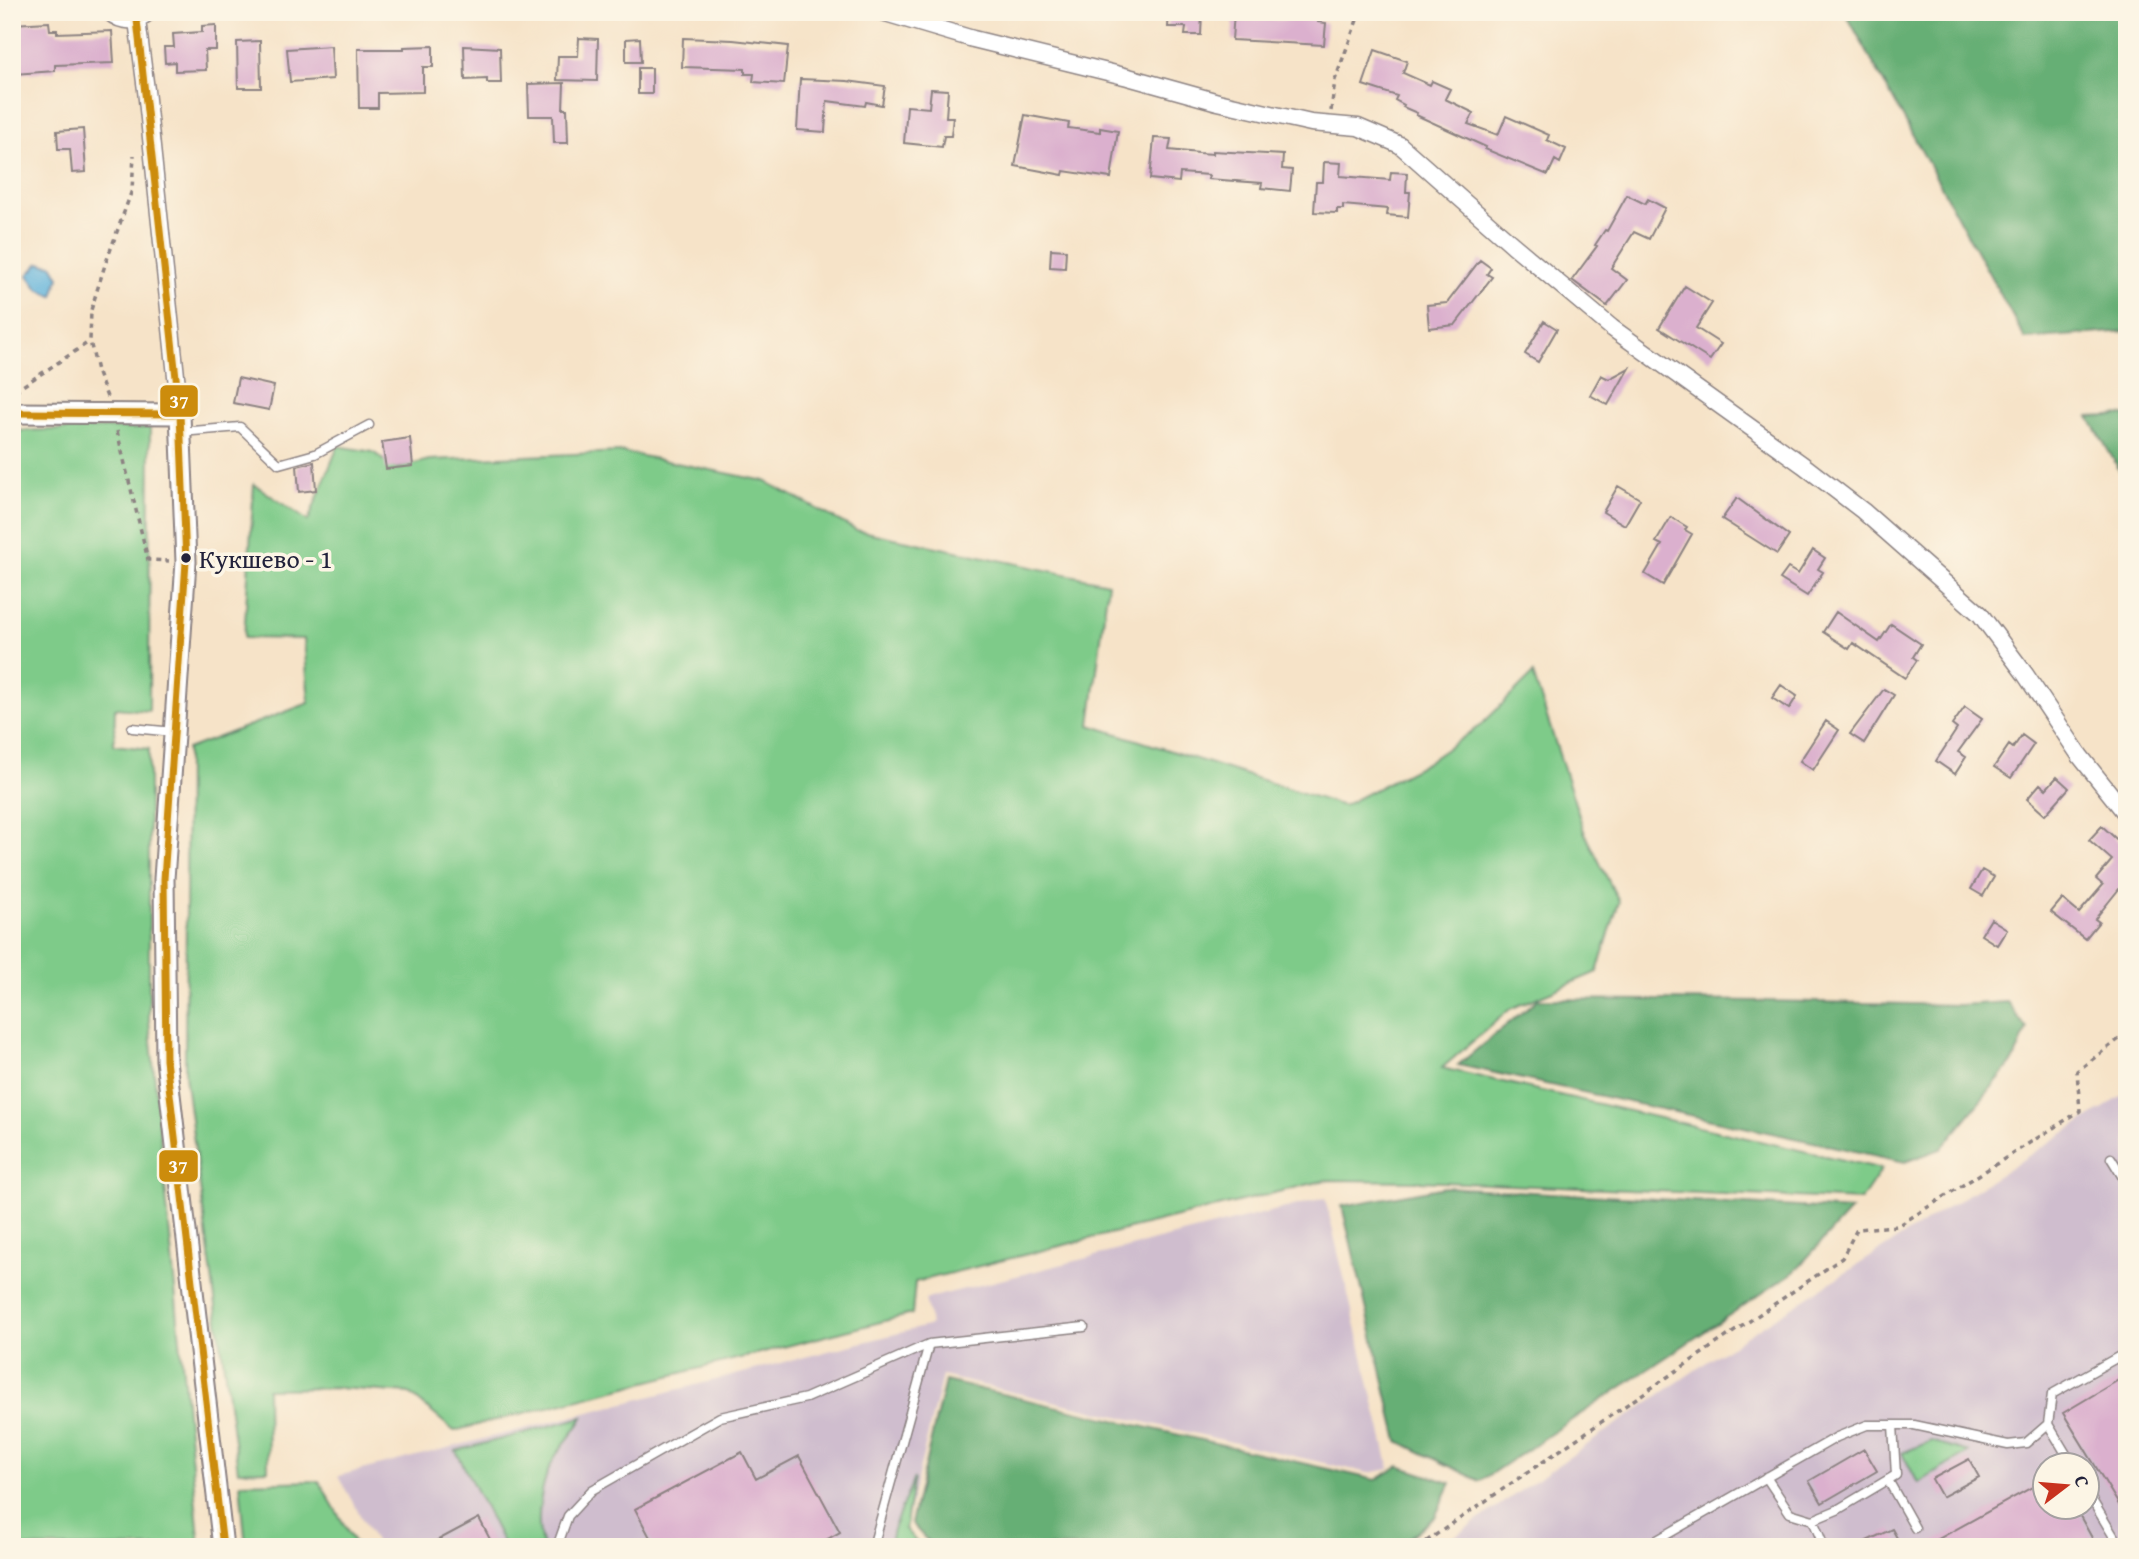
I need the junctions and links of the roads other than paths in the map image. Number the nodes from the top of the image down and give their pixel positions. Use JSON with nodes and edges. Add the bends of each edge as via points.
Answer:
{"nodes":[{"id":1,"x":109,"y":12,"type":"edge"},
{"id":2,"x":882,"y":12,"type":"edge"},
{"id":3,"x":143,"y":16,"type":"edge"},
{"id":4,"x":12,"y":413,"type":"edge"},
{"id":5,"x":180,"y":423,"type":"junction"},
{"id":6,"x":369,"y":425,"type":"dead end"},
{"id":7,"x":132,"y":728,"type":"dead end"},
{"id":8,"x":174,"y":732,"type":"junction"},
{"id":9,"x":2127,"y":816,"type":"edge"},
{"id":10,"x":2111,"y":1158,"type":"dead end"},
{"id":11,"x":2127,"y":1185,"type":"edge"},
{"id":12,"x":1084,"y":1327,"type":"dead end"},
{"id":13,"x":929,"y":1344,"type":"junction"},
{"id":14,"x":2127,"y":1352,"type":"edge"},
{"id":15,"x":2048,"y":1424,"type":"junction"},
{"id":16,"x":1894,"y":1425,"type":"junction"},
{"id":17,"x":2063,"y":1450,"type":"edge"},
{"id":18,"x":1766,"y":1477,"type":"junction"},
{"id":19,"x":1888,"y":1480,"type":"junction"},
{"id":20,"x":2100,"y":1512,"type":"edge"},
{"id":21,"x":1813,"y":1520,"type":"junction"},
{"id":22,"x":1914,"y":1528,"type":"dead end"},
{"id":23,"x":223,"y":1547,"type":"edge"},
{"id":24,"x":557,"y":1547,"type":"edge"},
{"id":25,"x":873,"y":1547,"type":"edge"},
{"id":26,"x":1645,"y":1547,"type":"edge"},
{"id":27,"x":1824,"y":1547,"type":"edge"},
{"id":28,"x":2120,"y":1547,"type":"edge"}],
"edges":[{"from":1,"to":3,"type":"street","via":[[126,21]]},
{"from":2,"to":9,"type":"street","via":[[1218,102],[1311,123],[1358,127],[1400,145],[1612,328],[1863,511],[1980,614]]},
{"from":3,"to":5,"type":"street","via":[[146,90]]},
{"from":4,"to":5,"type":"street"},
{"from":5,"to":6,"type":"lane","via":[[240,427],[279,464],[315,454]]},
{"from":5,"to":8,"type":"street","via":[[186,562]]},
{"from":7,"to":8,"type":"lane"},
{"from":8,"to":23,"type":"street","via":[[164,879],[166,1060]]},
{"from":10,"to":11,"type":"lane"},
{"from":12,"to":13,"type":"lane"},
{"from":13,"to":24,"type":"lane","via":[[806,1398],[720,1417],[592,1490],[568,1516]]},
{"from":13,"to":25,"type":"lane"},
{"from":14,"to":15,"type":"lane","via":[[2052,1394]]},
{"from":15,"to":16,"type":"lane","via":[[2026,1443],[2007,1445]]},
{"from":15,"to":17,"type":"lane"},
{"from":16,"to":18,"type":"lane","via":[[1867,1425],[1837,1437]]},
{"from":16,"to":19,"type":"lane","via":[[1896,1475]]},
{"from":18,"to":21,"type":"lane","via":[[1790,1513]]},
{"from":18,"to":26,"type":"lane"},
{"from":19,"to":21,"type":"lane"},
{"from":19,"to":22,"type":"lane"},
{"from":20,"to":28,"type":"lane"},
{"from":21,"to":27,"type":"lane"}]}
